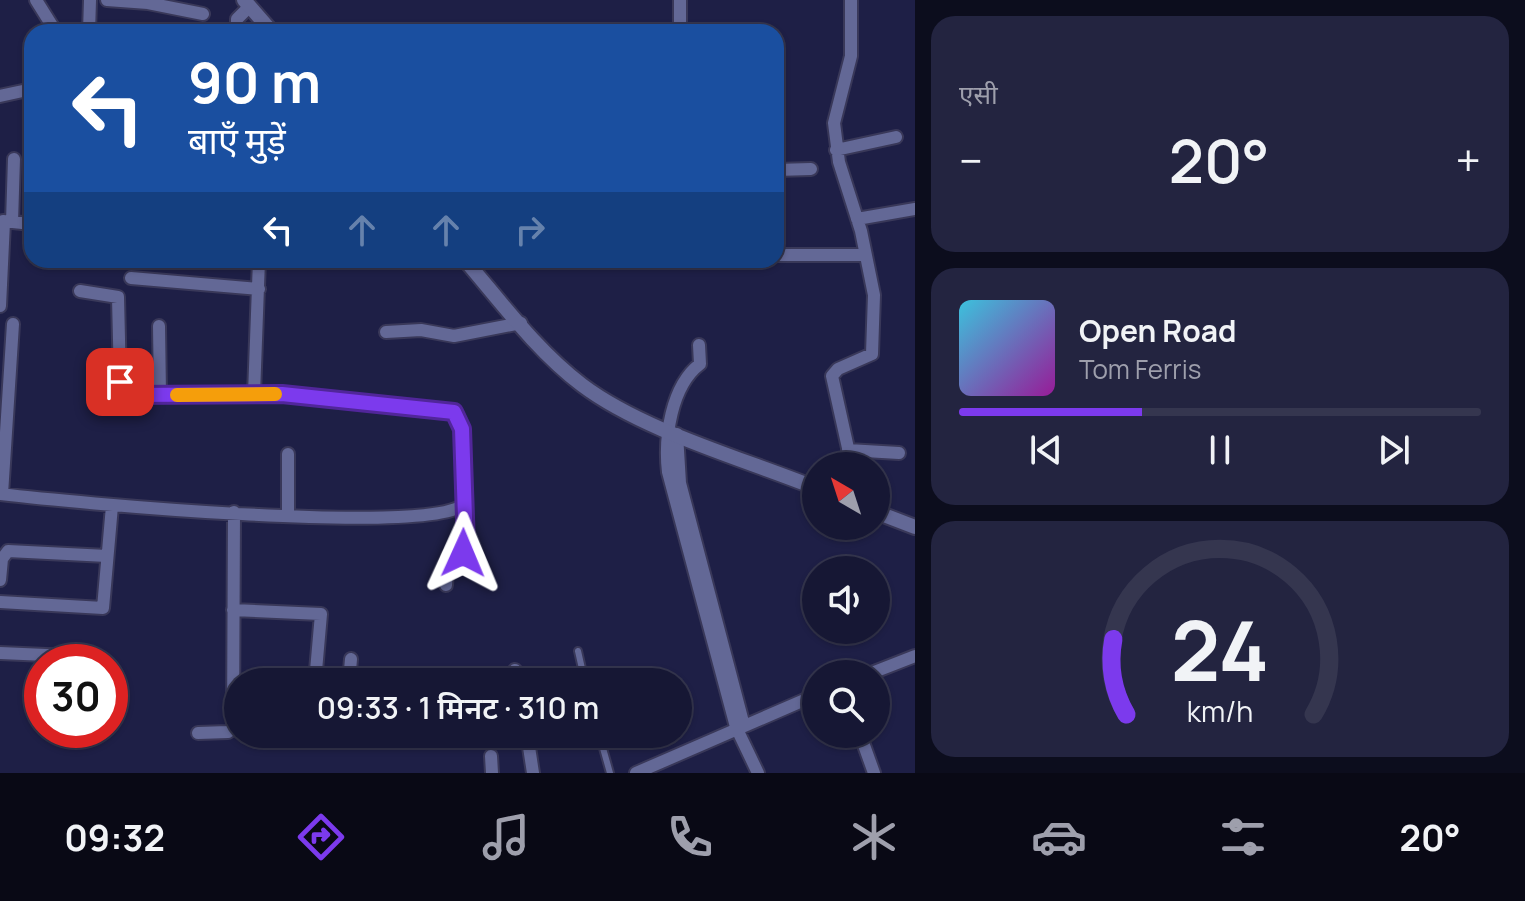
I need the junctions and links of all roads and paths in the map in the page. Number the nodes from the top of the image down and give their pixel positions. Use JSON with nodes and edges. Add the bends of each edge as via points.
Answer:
{"nodes":[{"id":1,"x":36,"y":0,"type":"edge"},
{"id":2,"x":90,"y":0,"type":"edge"},
{"id":3,"x":107,"y":0,"type":"edge"},
{"id":4,"x":680,"y":0,"type":"edge"},
{"id":5,"x":851,"y":0,"type":"edge"},
{"id":6,"x":247,"y":3,"type":"edge"},
{"id":7,"x":203,"y":14,"type":"dead end"},
{"id":8,"x":51,"y":24,"type":"edge"},
{"id":9,"x":89,"y":24,"type":"edge"},
{"id":10,"x":237,"y":24,"type":"edge"},
{"id":11,"x":265,"y":24,"type":"edge"},
{"id":12,"x":680,"y":24,"type":"edge"},
{"id":13,"x":24,"y":91,"type":"edge"},
{"id":14,"x":0,"y":96,"type":"edge"},
{"id":15,"x":896,"y":137,"type":"dead end"},
{"id":16,"x":836,"y":150,"type":"junction"},
{"id":17,"x":14,"y":159,"type":"dead end"},
{"id":18,"x":811,"y":169,"type":"dead end"},
{"id":19,"x":784,"y":170,"type":"edge"},
{"id":20,"x":915,"y":209,"type":"edge"},
{"id":21,"x":857,"y":219,"type":"junction"},
{"id":22,"x":5,"y":222,"type":"edge"},
{"id":23,"x":784,"y":255,"type":"edge"},
{"id":24,"x":866,"y":255,"type":"junction"},
{"id":25,"x":259,"y":268,"type":"edge"},
{"id":26,"x":472,"y":268,"type":"edge"},
{"id":27,"x":131,"y":278,"type":"dead end"},
{"id":28,"x":259,"y":289,"type":"junction"},
{"id":29,"x":80,"y":291,"type":"dead end"},
{"id":30,"x":0,"y":306,"type":"edge"},
{"id":31,"x":521,"y":323,"type":"junction"},
{"id":32,"x":13,"y":324,"type":"dead end"},
{"id":33,"x":159,"y":326,"type":"dead end"},
{"id":34,"x":386,"y":332,"type":"dead end"},
{"id":35,"x":699,"y":345,"type":"dead end"},
{"id":36,"x":5,"y":346,"type":"edge"},
{"id":37,"x":254,"y":394,"type":"junction"},
{"id":38,"x":160,"y":395,"type":"junction"},
{"id":39,"x":672,"y":432,"type":"junction"},
{"id":40,"x":848,"y":450,"type":"joint"},
{"id":41,"x":899,"y":453,"type":"dead end"},
{"id":42,"x":288,"y":454,"type":"dead end"},
{"id":43,"x":802,"y":483,"type":"edge"},
{"id":44,"x":1,"y":494,"type":"edge"},
{"id":45,"x":463,"y":505,"type":"junction"},
{"id":46,"x":112,"y":506,"type":"junction"},
{"id":47,"x":234,"y":512,"type":"junction"},
{"id":48,"x":288,"y":514,"type":"junction"},
{"id":49,"x":890,"y":517,"type":"edge"},
{"id":50,"x":915,"y":527,"type":"edge"},
{"id":51,"x":107,"y":556,"type":"junction"},
{"id":52,"x":0,"y":580,"type":"edge"},
{"id":53,"x":446,"y":585,"type":"dead end"},
{"id":54,"x":0,"y":602,"type":"edge"},
{"id":55,"x":233,"y":610,"type":"junction"},
{"id":56,"x":578,"y":651,"type":"dead end"},
{"id":57,"x":0,"y":653,"type":"edge"},
{"id":58,"x":24,"y":654,"type":"edge"},
{"id":59,"x":915,"y":656,"type":"edge"},
{"id":60,"x":351,"y":659,"type":"dead end"},
{"id":61,"x":890,"y":666,"type":"edge"},
{"id":62,"x":234,"y":668,"type":"edge"},
{"id":63,"x":316,"y":668,"type":"edge"},
{"id":64,"x":350,"y":668,"type":"edge"},
{"id":65,"x":582,"y":668,"type":"edge"},
{"id":66,"x":802,"y":701,"type":"edge"},
{"id":67,"x":740,"y":726,"type":"junction"},
{"id":68,"x":224,"y":731,"type":"edge"},
{"id":69,"x":198,"y":733,"type":"dead end"},
{"id":70,"x":529,"y":748,"type":"edge"},
{"id":71,"x":603,"y":748,"type":"edge"},
{"id":72,"x":865,"y":748,"type":"edge"},
{"id":73,"x":491,"y":756,"type":"dead end"},
{"id":74,"x":492,"y":773,"type":"edge"},
{"id":75,"x":533,"y":773,"type":"edge"},
{"id":76,"x":610,"y":773,"type":"edge"},
{"id":77,"x":636,"y":773,"type":"edge"},
{"id":78,"x":758,"y":773,"type":"edge"},
{"id":79,"x":874,"y":773,"type":"edge"}],
"edges":[{"from":1,"to":8,"type":"street"},
{"from":2,"to":9,"type":"street"},
{"from":3,"to":7,"type":"street"},
{"from":4,"to":12,"type":"street"},
{"from":5,"to":16,"type":"street","via":[[851,56],[835,111]]},
{"from":6,"to":10,"type":"street"},
{"from":6,"to":11,"type":"street"},
{"from":13,"to":14,"type":"street"},
{"from":15,"to":16,"type":"street"},
{"from":16,"to":21,"type":"street"},
{"from":17,"to":22,"type":"street"},
{"from":18,"to":19,"type":"street"},
{"from":20,"to":21,"type":"street"},
{"from":21,"to":24,"type":"street"},
{"from":22,"to":30,"type":"street"},
{"from":23,"to":24,"type":"street"},
{"from":24,"to":40,"type":"street","via":[[876,312],[872,354],[832,376]]},
{"from":25,"to":28,"type":"street"},
{"from":26,"to":31,"type":"street"},
{"from":27,"to":28,"type":"street"},
{"from":28,"to":37,"type":"street"},
{"from":29,"to":38,"type":"street","via":[[118,297],[122,392]]},
{"from":31,"to":34,"type":"street","via":[[454,336],[421,330]]},
{"from":31,"to":39,"type":"street","via":[[582,385]]},
{"from":32,"to":36,"type":"street"},
{"from":33,"to":38,"type":"street"},
{"from":35,"to":39,"type":"street","via":[[700,364],[688,374]]},
{"from":36,"to":44,"type":"street"},
{"from":37,"to":38,"type":"street"},
{"from":37,"to":45,"type":"street","via":[[454,412],[462,429]]},
{"from":39,"to":43,"type":"street"},
{"from":39,"to":67,"type":"street","via":[[668,472]]},
{"from":40,"to":41,"type":"street"},
{"from":42,"to":48,"type":"street"},
{"from":44,"to":46,"type":"street"},
{"from":45,"to":48,"type":"street","via":[[408,519]]},
{"from":45,"to":53,"type":"street","via":[[466,550],[448,556]]},
{"from":46,"to":47,"type":"street"},
{"from":46,"to":51,"type":"street"},
{"from":47,"to":48,"type":"street"},
{"from":47,"to":55,"type":"street"},
{"from":49,"to":50,"type":"street"},
{"from":51,"to":52,"type":"street","via":[[8,551]]},
{"from":51,"to":54,"type":"street","via":[[105,605],[100,610]]},
{"from":55,"to":62,"type":"street"},
{"from":55,"to":63,"type":"street","via":[[321,614]]},
{"from":56,"to":65,"type":"lane"},
{"from":57,"to":58,"type":"street"},
{"from":59,"to":61,"type":"street"},
{"from":60,"to":64,"type":"street"},
{"from":66,"to":67,"type":"street"},
{"from":67,"to":77,"type":"street"},
{"from":67,"to":78,"type":"street"},
{"from":68,"to":69,"type":"street"},
{"from":70,"to":75,"type":"street"},
{"from":71,"to":76,"type":"lane"},
{"from":72,"to":79,"type":"street"},
{"from":73,"to":74,"type":"street"}]}
